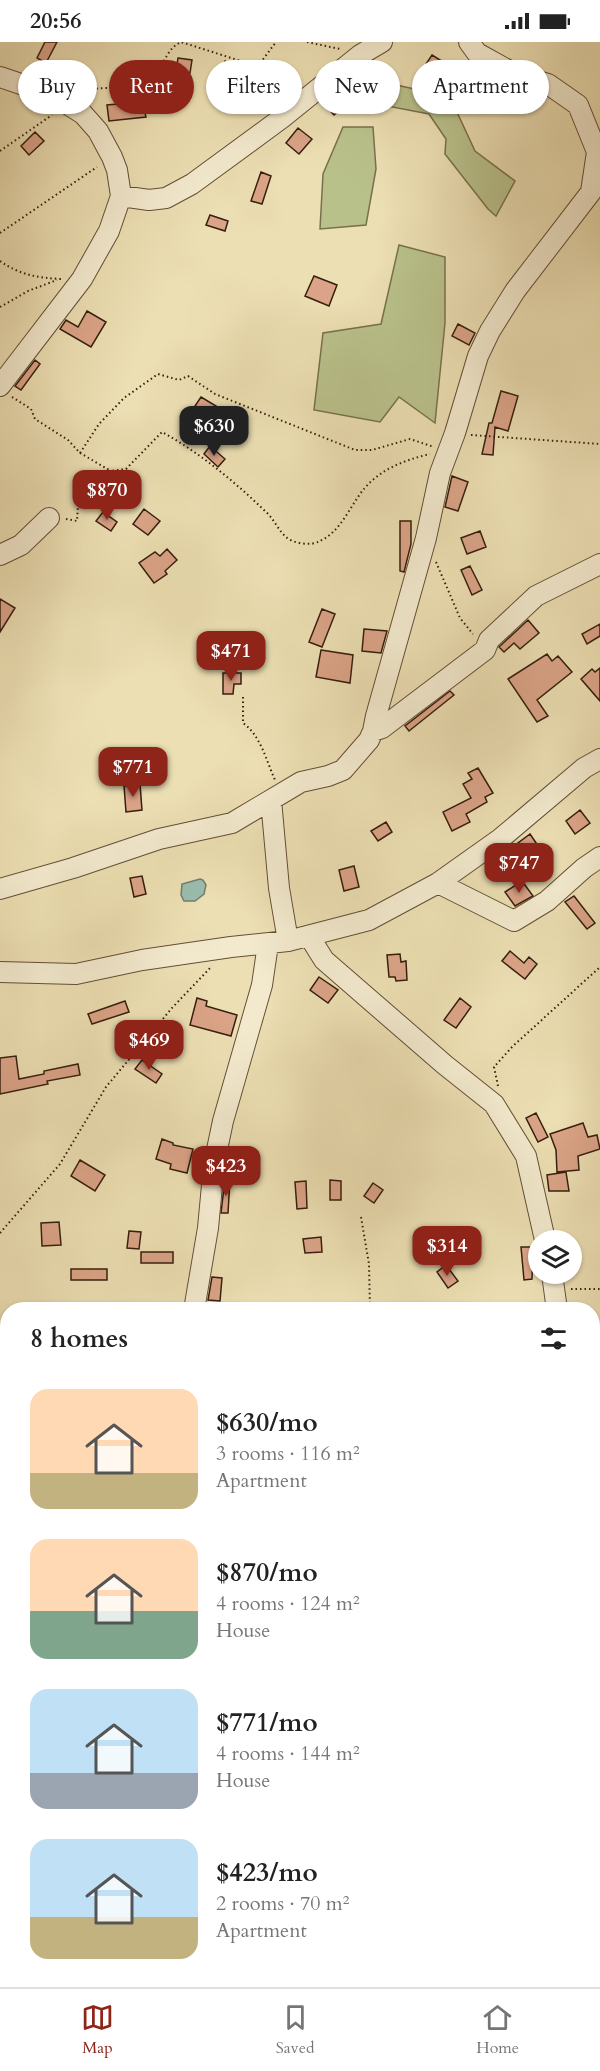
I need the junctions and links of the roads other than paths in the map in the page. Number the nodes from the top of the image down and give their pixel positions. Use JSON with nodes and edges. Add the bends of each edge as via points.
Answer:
{"nodes":[{"id":1,"x":382,"y":42,"type":"edge"},
{"id":2,"x":469,"y":42,"type":"edge"},
{"id":3,"x":0,"y":77,"type":"edge"},
{"id":4,"x":121,"y":196,"type":"junction"},
{"id":5,"x":4,"y":391,"type":"edge"},
{"id":6,"x":49,"y":518,"type":"road end"},
{"id":7,"x":0,"y":555,"type":"edge"},
{"id":8,"x":600,"y":564,"type":"edge"},
{"id":9,"x":374,"y":731,"type":"junction"},
{"id":10,"x":600,"y":759,"type":"edge"},
{"id":11,"x":276,"y":796,"type":"junction"},
{"id":12,"x":600,"y":857,"type":"edge"},
{"id":13,"x":438,"y":883,"type":"junction"},
{"id":14,"x":0,"y":889,"type":"edge"},
{"id":15,"x":309,"y":936,"type":"junction"},
{"id":16,"x":288,"y":941,"type":"junction"},
{"id":17,"x":268,"y":944,"type":"junction"},
{"id":18,"x":0,"y":972,"type":"edge"},
{"id":19,"x":542,"y":1230,"type":"edge"},
{"id":20,"x":554,"y":1284,"type":"edge"},
{"id":21,"x":195,"y":1302,"type":"edge"},
{"id":22,"x":556,"y":1302,"type":"edge"}],
"edges":[{"from":1,"to":4,"type":"street","via":[[192,184],[166,198]]},
{"from":2,"to":9,"type":"street","via":[[477,53],[515,74],[548,84],[578,105],[597,152],[591,192],[515,291],[478,356],[440,473]]},
{"from":3,"to":4,"type":"street","via":[[53,95],[68,96],[98,130],[117,170]]},
{"from":4,"to":5,"type":"street","via":[[109,231],[82,279]]},
{"from":6,"to":7,"type":"street","via":[[21,545]]},
{"from":8,"to":9,"type":"street","via":[[536,596],[489,640],[485,650]]},
{"from":9,"to":11,"type":"street","via":[[343,770],[301,782]]},
{"from":10,"to":13,"type":"street"},
{"from":11,"to":14,"type":"street","via":[[232,823],[159,839]]},
{"from":11,"to":16,"type":"street","via":[[279,888]]},
{"from":12,"to":13,"type":"street","via":[[547,901],[514,921]]},
{"from":13,"to":15,"type":"street","via":[[369,920]]},
{"from":15,"to":16,"type":"street"},
{"from":15,"to":19,"type":"street","via":[[324,960],[494,1104],[526,1156]]},
{"from":16,"to":17,"type":"street"},
{"from":17,"to":18,"type":"street","via":[[142,960],[76,974]]},
{"from":17,"to":21,"type":"street","via":[[262,985],[214,1164]]},
{"from":20,"to":22,"type":"street"}]}
